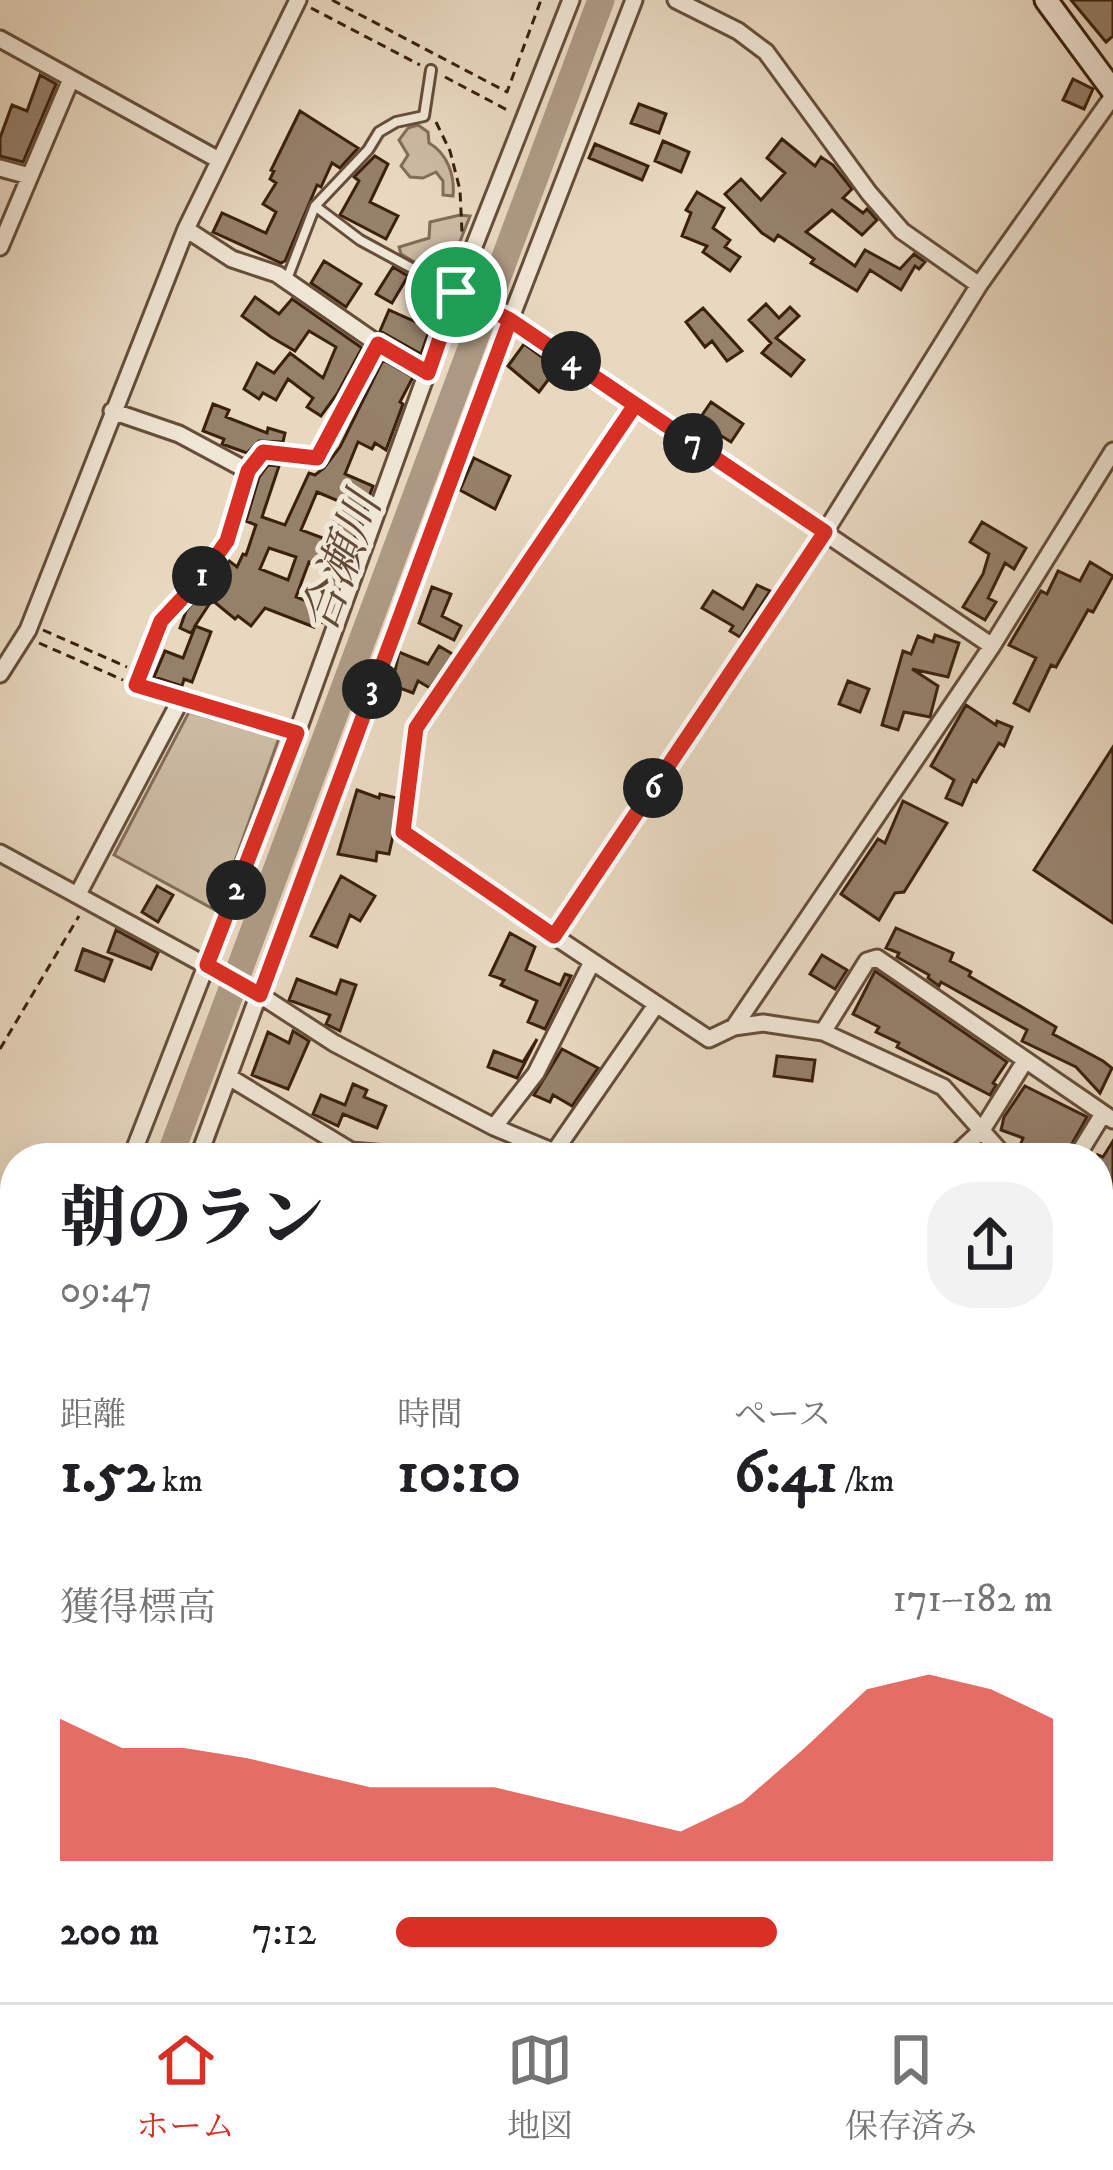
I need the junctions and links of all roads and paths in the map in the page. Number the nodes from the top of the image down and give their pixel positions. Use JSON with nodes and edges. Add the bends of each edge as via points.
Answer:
{"nodes":[{"id":1,"x":298,"y":0,"type":"edge"},
{"id":2,"x":332,"y":0,"type":"edge"},
{"id":3,"x":541,"y":0,"type":"edge"},
{"id":4,"x":571,"y":0,"type":"edge"},
{"id":5,"x":634,"y":0,"type":"edge"},
{"id":6,"x":676,"y":0,"type":"edge"},
{"id":7,"x":1046,"y":0,"type":"edge"},
{"id":8,"x":0,"y":39,"type":"edge"},
{"id":9,"x":431,"y":70,"type":"junction"},
{"id":10,"x":71,"y":79,"type":"junction"},
{"id":11,"x":1113,"y":93,"type":"edge"},
{"id":12,"x":512,"y":112,"type":"dead end"},
{"id":13,"x":424,"y":116,"type":"junction"},
{"id":14,"x":217,"y":159,"type":"junction"},
{"id":15,"x":0,"y":168,"type":"edge"},
{"id":16,"x":29,"y":176,"type":"junction"},
{"id":17,"x":315,"y":206,"type":"junction"},
{"id":18,"x":186,"y":229,"type":"junction"},
{"id":19,"x":0,"y":247,"type":"edge"},
{"id":20,"x":473,"y":250,"type":"junction"},
{"id":21,"x":286,"y":281,"type":"junction"},
{"id":22,"x":979,"y":285,"type":"junction"},
{"id":23,"x":461,"y":294,"type":"junction"},
{"id":24,"x":510,"y":320,"type":"junction"},
{"id":25,"x":378,"y":344,"type":"junction"},
{"id":26,"x":428,"y":373,"type":"junction"},
{"id":27,"x":635,"y":405,"type":"junction"},
{"id":28,"x":112,"y":411,"type":"junction"},
{"id":29,"x":1113,"y":451,"type":"edge"},
{"id":30,"x":248,"y":471,"type":"junction"},
{"id":31,"x":825,"y":532,"type":"junction"},
{"id":32,"x":27,"y":630,"type":"junction"},
{"id":33,"x":992,"y":646,"type":"junction"},
{"id":34,"x":0,"y":674,"type":"edge"},
{"id":35,"x":138,"y":679,"type":"junction"},
{"id":36,"x":180,"y":701,"type":"junction"},
{"id":37,"x":297,"y":733,"type":"junction"},
{"id":38,"x":0,"y":853,"type":"edge"},
{"id":39,"x":83,"y":897,"type":"junction"},
{"id":40,"x":554,"y":936,"type":"junction"},
{"id":41,"x":591,"y":964,"type":"junction"},
{"id":42,"x":207,"y":965,"type":"junction"},
{"id":43,"x":256,"y":993,"type":"junction"},
{"id":44,"x":656,"y":1005,"type":"junction"},
{"id":45,"x":734,"y":1027,"type":"junction"},
{"id":46,"x":824,"y":1032,"type":"junction"},
{"id":47,"x":0,"y":1048,"type":"edge"},
{"id":48,"x":1025,"y":1061,"type":"junction"},
{"id":49,"x":229,"y":1077,"type":"junction"},
{"id":50,"x":1108,"y":1117,"type":"edge"},
{"id":51,"x":494,"y":1127,"type":"junction"},
{"id":52,"x":982,"y":1130,"type":"junction"},
{"id":53,"x":137,"y":1143,"type":"edge"},
{"id":54,"x":204,"y":1143,"type":"edge"},
{"id":55,"x":338,"y":1143,"type":"edge"},
{"id":56,"x":527,"y":1143,"type":"edge"},
{"id":57,"x":560,"y":1143,"type":"edge"},
{"id":58,"x":968,"y":1143,"type":"edge"},
{"id":59,"x":993,"y":1143,"type":"edge"},
{"id":60,"x":1088,"y":1143,"type":"edge"}],
"edges":[{"from":1,"to":9,"type":"path"},
{"from":1,"to":14,"type":"street"},
{"from":2,"to":3,"type":"path","via":[[507,92]]},
{"from":4,"to":20,"type":"street"},
{"from":5,"to":24,"type":"street"},
{"from":6,"to":22,"type":"street","via":[[766,52],[902,231]]},
{"from":7,"to":11,"type":"main road"},
{"from":8,"to":10,"type":"street"},
{"from":9,"to":12,"type":"path"},
{"from":9,"to":13,"type":"lane"},
{"from":10,"to":14,"type":"street"},
{"from":10,"to":16,"type":"street"},
{"from":11,"to":22,"type":"street"},
{"from":13,"to":17,"type":"lane","via":[[379,132]]},
{"from":13,"to":20,"type":"path","via":[[435,120],[451,151],[460,226]]},
{"from":14,"to":18,"type":"street"},
{"from":15,"to":16,"type":"street"},
{"from":16,"to":19,"type":"street"},
{"from":17,"to":21,"type":"lane"},
{"from":17,"to":23,"type":"lane"},
{"from":18,"to":21,"type":"street"},
{"from":18,"to":28,"type":"street"},
{"from":20,"to":23,"type":"street"},
{"from":21,"to":25,"type":"street"},
{"from":22,"to":31,"type":"street"},
{"from":23,"to":24,"type":"street"},
{"from":23,"to":26,"type":"street"},
{"from":24,"to":27,"type":"street"},
{"from":24,"to":43,"type":"street"},
{"from":25,"to":26,"type":"street"},
{"from":25,"to":30,"type":"street","via":[[317,458],[263,452]]},
{"from":26,"to":37,"type":"street"},
{"from":27,"to":31,"type":"street"},
{"from":27,"to":40,"type":"path","via":[[416,728],[403,832]]},
{"from":28,"to":30,"type":"street","via":[[179,434]]},
{"from":28,"to":32,"type":"street"},
{"from":29,"to":33,"type":"street"},
{"from":30,"to":35,"type":"street","via":[[227,541],[161,621]]},
{"from":31,"to":33,"type":"street"},
{"from":31,"to":40,"type":"street"},
{"from":32,"to":34,"type":"street"},
{"from":32,"to":35,"type":"path"},
{"from":32,"to":35,"type":"path"},
{"from":33,"to":45,"type":"street"},
{"from":35,"to":36,"type":"street"},
{"from":36,"to":37,"type":"street"},
{"from":36,"to":39,"type":"street"},
{"from":37,"to":42,"type":"street"},
{"from":38,"to":39,"type":"street"},
{"from":39,"to":42,"type":"street"},
{"from":39,"to":47,"type":"path"},
{"from":40,"to":41,"type":"street"},
{"from":41,"to":44,"type":"street"},
{"from":41,"to":51,"type":"street","via":[[536,1073]]},
{"from":42,"to":43,"type":"street"},
{"from":42,"to":53,"type":"street"},
{"from":43,"to":49,"type":"street"},
{"from":43,"to":51,"type":"street"},
{"from":44,"to":45,"type":"street","via":[[709,1040]]},
{"from":44,"to":57,"type":"street"},
{"from":45,"to":46,"type":"street"},
{"from":46,"to":48,"type":"street","via":[[867,961],[878,958]]},
{"from":46,"to":52,"type":"street","via":[[943,1088]]},
{"from":48,"to":50,"type":"street"},
{"from":48,"to":52,"type":"street"},
{"from":49,"to":54,"type":"street"},
{"from":49,"to":55,"type":"street"},
{"from":50,"to":60,"type":"street"},
{"from":51,"to":56,"type":"street"},
{"from":52,"to":58,"type":"street"},
{"from":52,"to":59,"type":"street"}]}
